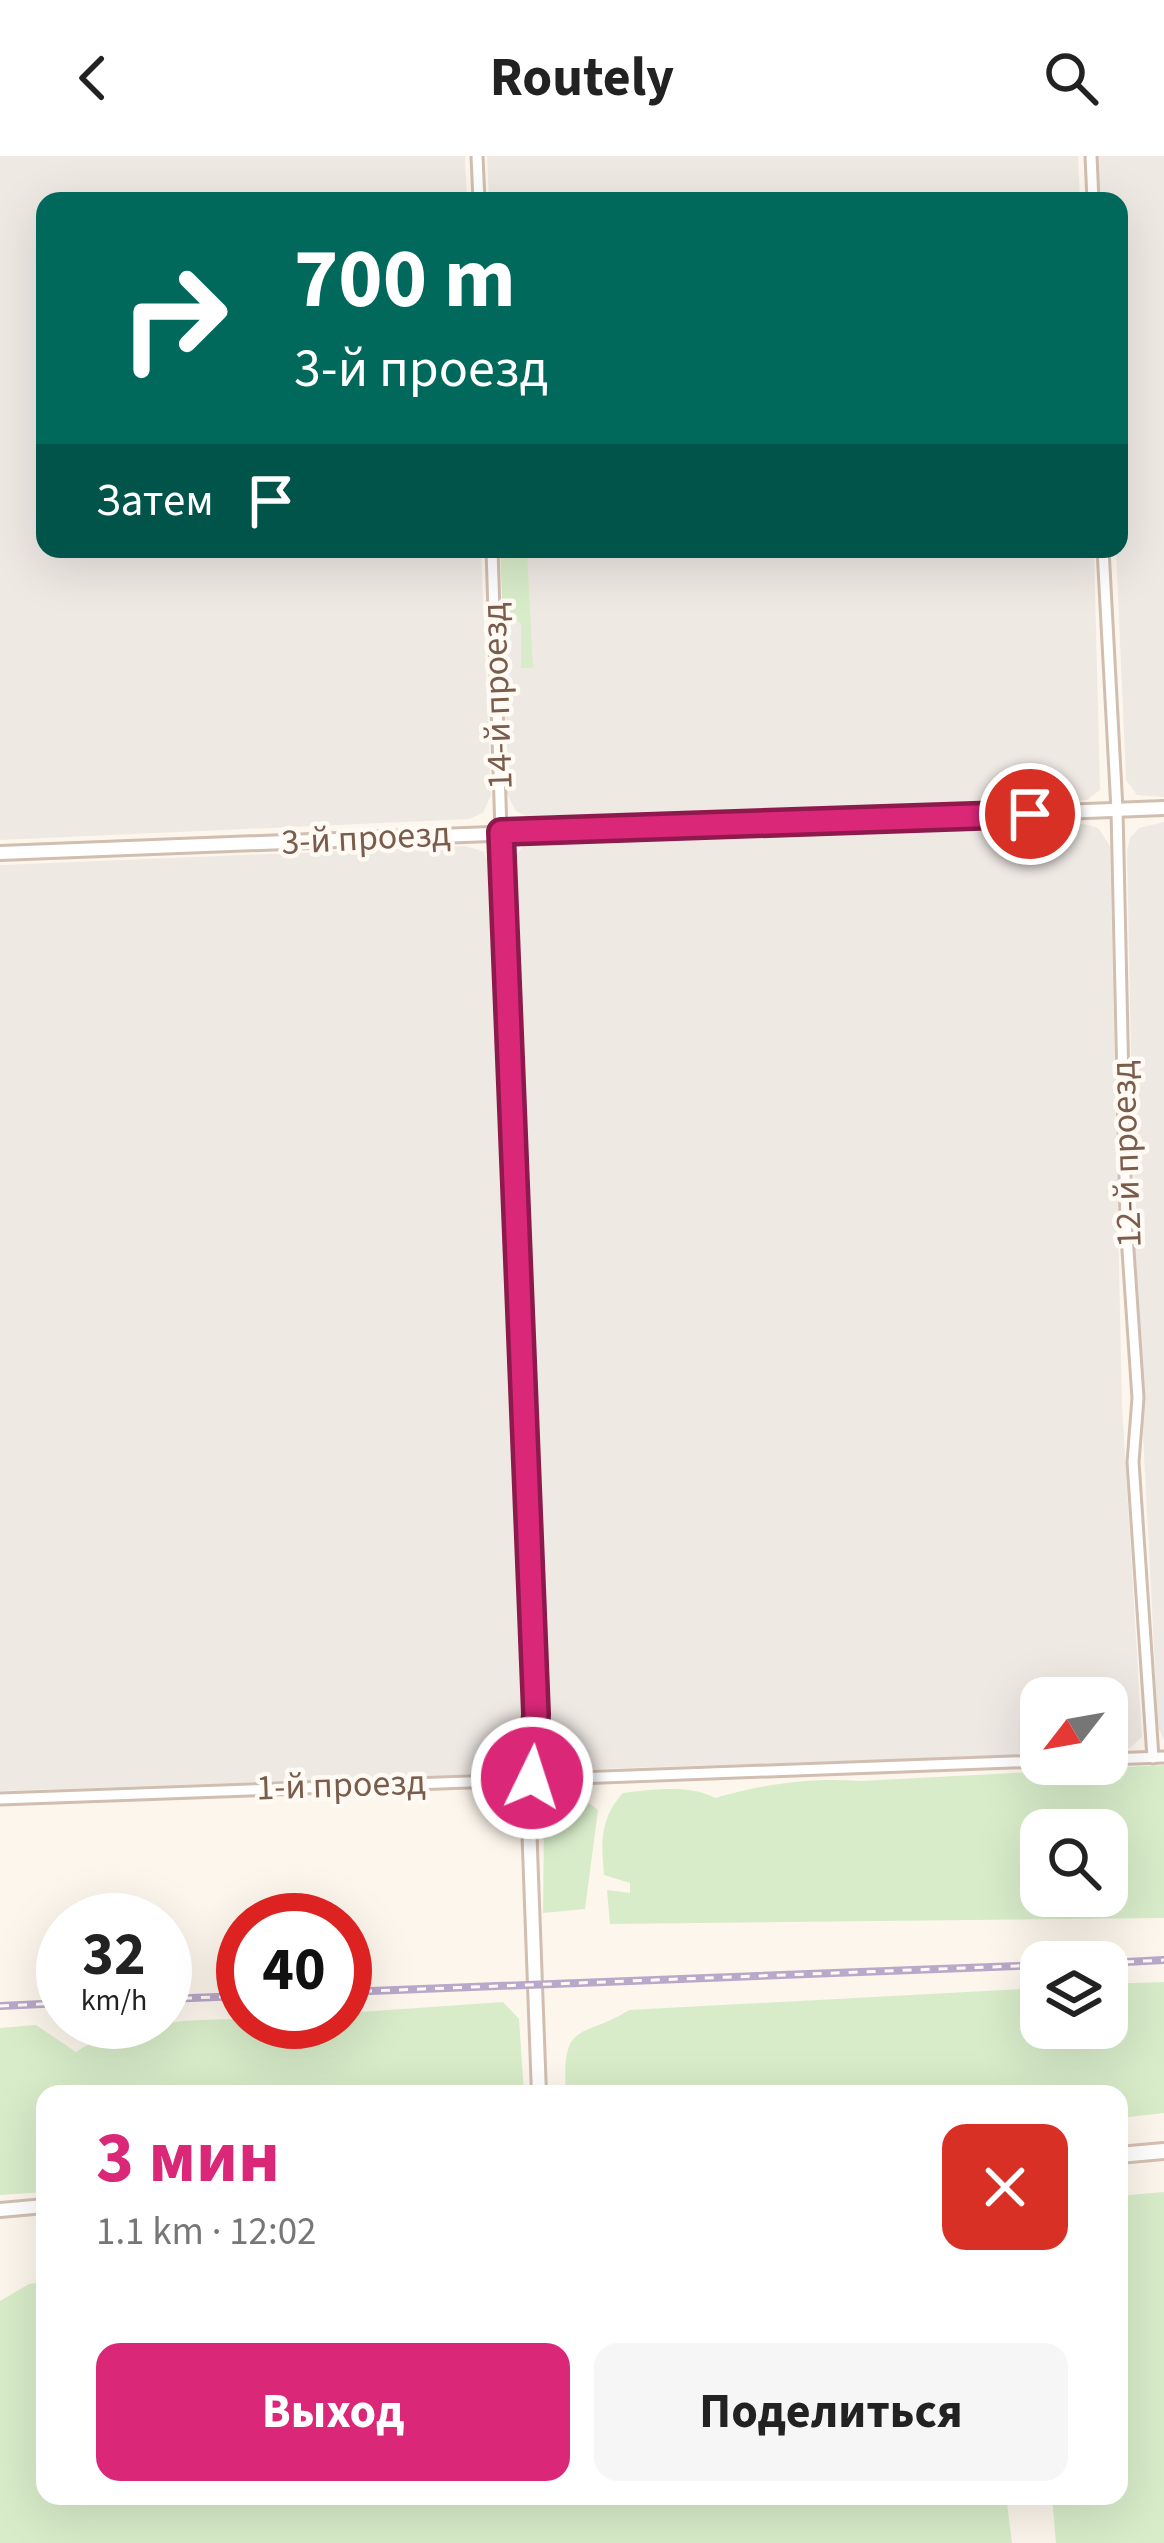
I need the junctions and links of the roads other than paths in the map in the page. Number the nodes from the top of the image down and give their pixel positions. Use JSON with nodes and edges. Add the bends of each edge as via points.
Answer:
{"nodes":[{"id":1,"x":477,"y":156,"type":"edge"},
{"id":2,"x":1090,"y":156,"type":"edge"},
{"id":3,"x":479,"y":192,"type":"edge"},
{"id":4,"x":1092,"y":192,"type":"edge"},
{"id":5,"x":492,"y":558,"type":"edge"},
{"id":6,"x":1103,"y":558,"type":"edge"},
{"id":7,"x":1164,"y":808,"type":"edge"},
{"id":8,"x":1117,"y":810,"type":"junction"},
{"id":9,"x":501,"y":832,"type":"junction"},
{"id":10,"x":0,"y":853,"type":"edge"},
{"id":11,"x":1158,"y":1757,"type":"edge"},
{"id":12,"x":1128,"y":1758,"type":"edge"},
{"id":13,"x":1020,"y":1762,"type":"edge"},
{"id":14,"x":532,"y":1778,"type":"junction"},
{"id":15,"x":0,"y":1799,"type":"edge"},
{"id":16,"x":538,"y":2085,"type":"edge"},
{"id":17,"x":1164,"y":2151,"type":"edge"},
{"id":18,"x":1128,"y":2154,"type":"edge"},
{"id":19,"x":36,"y":2207,"type":"edge"},
{"id":20,"x":0,"y":2210,"type":"edge"}],
"edges":[{"from":1,"to":3,"type":"street"},
{"from":2,"to":4,"type":"street"},
{"from":5,"to":9,"type":"street","name":"14-й проезд"},
{"from":6,"to":8,"type":"street","name":"12-й проезд"},
{"from":7,"to":8,"type":"street","name":"3-й проезд"},
{"from":8,"to":9,"type":"street","name":"3-й проезд"},
{"from":8,"to":11,"type":"street","name":"12-й проезд","via":[[1138,1398],[1133,1462]]},
{"from":9,"to":10,"type":"street","name":"3-й проезд"},
{"from":9,"to":14,"type":"street","name":"14-й проезд","via":[[536,1714]]},
{"from":11,"to":12,"type":"street"},
{"from":13,"to":14,"type":"street","name":"1-й проезд"},
{"from":14,"to":15,"type":"street","name":"1-й проезд"},
{"from":14,"to":16,"type":"street","name":"14-й проезд"},
{"from":17,"to":18,"type":"main road"},
{"from":19,"to":20,"type":"street"}]}
